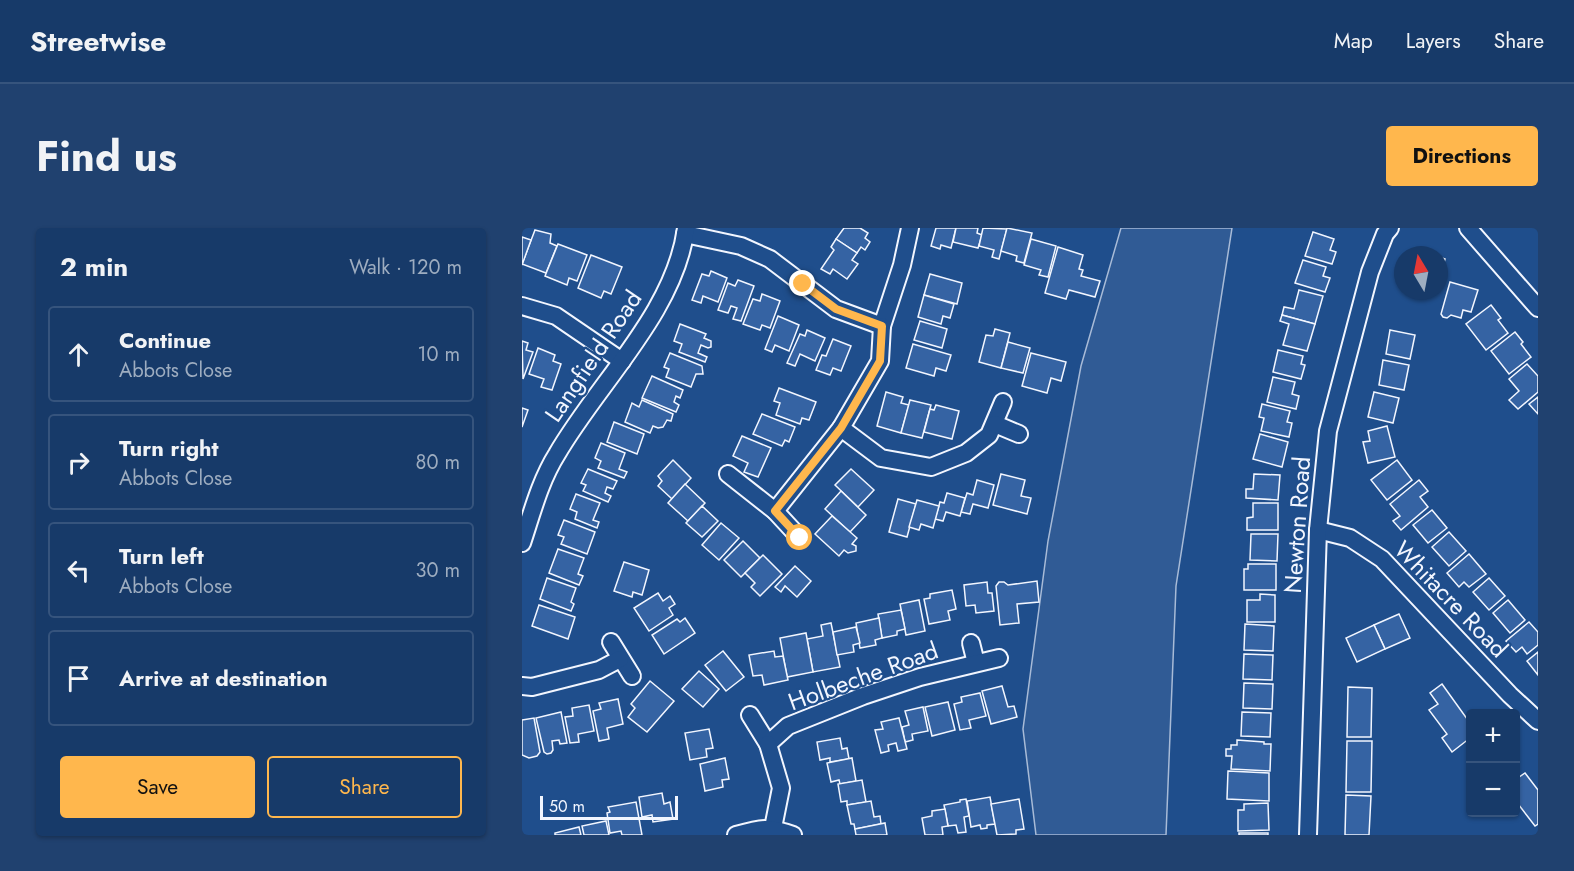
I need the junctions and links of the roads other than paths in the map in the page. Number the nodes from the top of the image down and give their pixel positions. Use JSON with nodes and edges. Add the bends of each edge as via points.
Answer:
{"nodes":[{"id":1,"x":910,"y":228,"type":"edge"},
{"id":2,"x":1390,"y":228,"type":"edge"},
{"id":3,"x":1468,"y":228,"type":"edge"},
{"id":4,"x":685,"y":231,"type":"edge"},
{"id":5,"x":522,"y":306,"type":"edge"},
{"id":6,"x":1538,"y":308,"type":"edge"},
{"id":7,"x":882,"y":326,"type":"junction"},
{"id":8,"x":622,"y":361,"type":"junction"},
{"id":9,"x":1003,"y":402,"type":"dead end"},
{"id":10,"x":995,"y":424,"type":"junction"},
{"id":11,"x":841,"y":428,"type":"junction"},
{"id":12,"x":1019,"y":434,"type":"dead end"},
{"id":13,"x":728,"y":474,"type":"dead end"},
{"id":14,"x":775,"y":511,"type":"junction"},
{"id":15,"x":1318,"y":530,"type":"junction"},
{"id":16,"x":800,"y":538,"type":"dead end"},
{"id":17,"x":522,"y":543,"type":"edge"},
{"id":18,"x":611,"y":642,"type":"dead end"},
{"id":19,"x":971,"y":643,"type":"dead end"},
{"id":20,"x":999,"y":658,"type":"dead end"},
{"id":21,"x":620,"y":659,"type":"junction"},
{"id":22,"x":976,"y":663,"type":"junction"},
{"id":23,"x":632,"y":676,"type":"dead end"},
{"id":24,"x":522,"y":686,"type":"edge"},
{"id":25,"x":750,"y":715,"type":"dead end"},
{"id":26,"x":1538,"y":721,"type":"edge"},
{"id":27,"x":768,"y":744,"type":"junction"},
{"id":28,"x":773,"y":828,"type":"junction"},
{"id":29,"x":736,"y":835,"type":"edge"},
{"id":30,"x":793,"y":835,"type":"edge"},
{"id":31,"x":1308,"y":835,"type":"edge"}],
"edges":[{"from":1,"to":7,"type":"street"},
{"from":2,"to":15,"type":"street","name":"Newton Road","via":[[1370,273],[1328,431]]},
{"from":3,"to":6,"type":"street"},
{"from":4,"to":7,"type":"street","via":[[741,246],[770,259],[836,309]]},
{"from":4,"to":8,"type":"street","name":"Langfield Road","via":[[673,274]]},
{"from":5,"to":8,"type":"street","via":[[556,316]]},
{"from":7,"to":11,"type":"street","via":[[880,361]]},
{"from":8,"to":17,"type":"street","name":"Langfield Road","via":[[556,454]]},
{"from":9,"to":10,"type":"street"},
{"from":10,"to":11,"type":"street","via":[[966,453],[931,467],[881,458]]},
{"from":10,"to":12,"type":"street"},
{"from":11,"to":14,"type":"street"},
{"from":13,"to":14,"type":"street"},
{"from":14,"to":16,"type":"street"},
{"from":15,"to":26,"type":"street","name":"Whitacre Road","via":[[1350,537],[1382,559]]},
{"from":15,"to":31,"type":"street","name":"Newton Road"},
{"from":18,"to":21,"type":"street"},
{"from":19,"to":22,"type":"street","name":"Holbeche Road"},
{"from":20,"to":22,"type":"street","name":"Holbeche Road"},
{"from":21,"to":23,"type":"street"},
{"from":21,"to":24,"type":"street","via":[[598,670],[532,687]]},
{"from":22,"to":27,"type":"street","name":"Holbeche Road","via":[[863,696],[788,726]]},
{"from":25,"to":27,"type":"street"},
{"from":27,"to":28,"type":"street","via":[[781,788]]},
{"from":28,"to":29,"type":"street"},
{"from":28,"to":30,"type":"street"}]}
